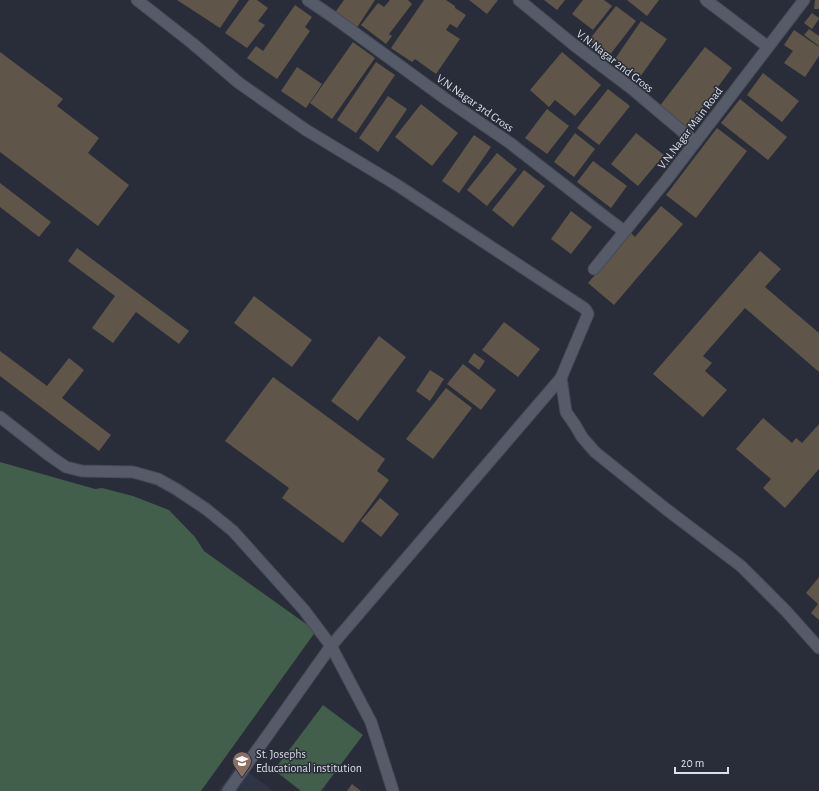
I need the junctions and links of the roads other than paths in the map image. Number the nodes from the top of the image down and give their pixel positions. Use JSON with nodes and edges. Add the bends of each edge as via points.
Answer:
{"nodes":[{"id":1,"x":137,"y":0,"type":"edge"},
{"id":2,"x":308,"y":0,"type":"edge"},
{"id":3,"x":519,"y":0,"type":"edge"},
{"id":4,"x":706,"y":0,"type":"edge"},
{"id":5,"x":804,"y":0,"type":"edge"},
{"id":6,"x":768,"y":47,"type":"junction"},
{"id":7,"x":695,"y":142,"type":"junction"},
{"id":8,"x":624,"y":231,"type":"junction"},
{"id":9,"x":594,"y":269,"type":"dead end"},
{"id":10,"x":561,"y":378,"type":"junction"},
{"id":11,"x":0,"y":417,"type":"edge"},
{"id":12,"x":331,"y":646,"type":"junction"},
{"id":13,"x":819,"y":648,"type":"edge"},
{"id":14,"x":228,"y":791,"type":"edge"},
{"id":15,"x":393,"y":791,"type":"edge"}],
"edges":[{"from":1,"to":10,"type":"street","via":[[239,83],[306,130],[397,185],[584,308],[588,314]]},
{"from":2,"to":8,"type":"street","name":"V.N.Nagar 3rd Cross","via":[[510,143]]},
{"from":3,"to":7,"type":"street","name":"V.N.Nagar 2nd Cross"},
{"from":4,"to":6,"type":"street"},
{"from":5,"to":6,"type":"street","name":"V.N.Nagar Main Road"},
{"from":6,"to":7,"type":"street","name":"V.N.Nagar Main Road"},
{"from":7,"to":8,"type":"street","name":"V.N.Nagar Main Road"},
{"from":8,"to":9,"type":"street","name":"V.N.Nagar Main Road"},
{"from":10,"to":12,"type":"street"},
{"from":10,"to":13,"type":"street","via":[[566,412],[582,438],[595,452],[741,566]]},
{"from":11,"to":12,"type":"street","via":[[66,467],[82,471],[133,472],[158,479],[206,509],[233,531],[254,554],[304,610]]},
{"from":12,"to":14,"type":"street"},
{"from":12,"to":15,"type":"street","via":[[371,722]]}]}
